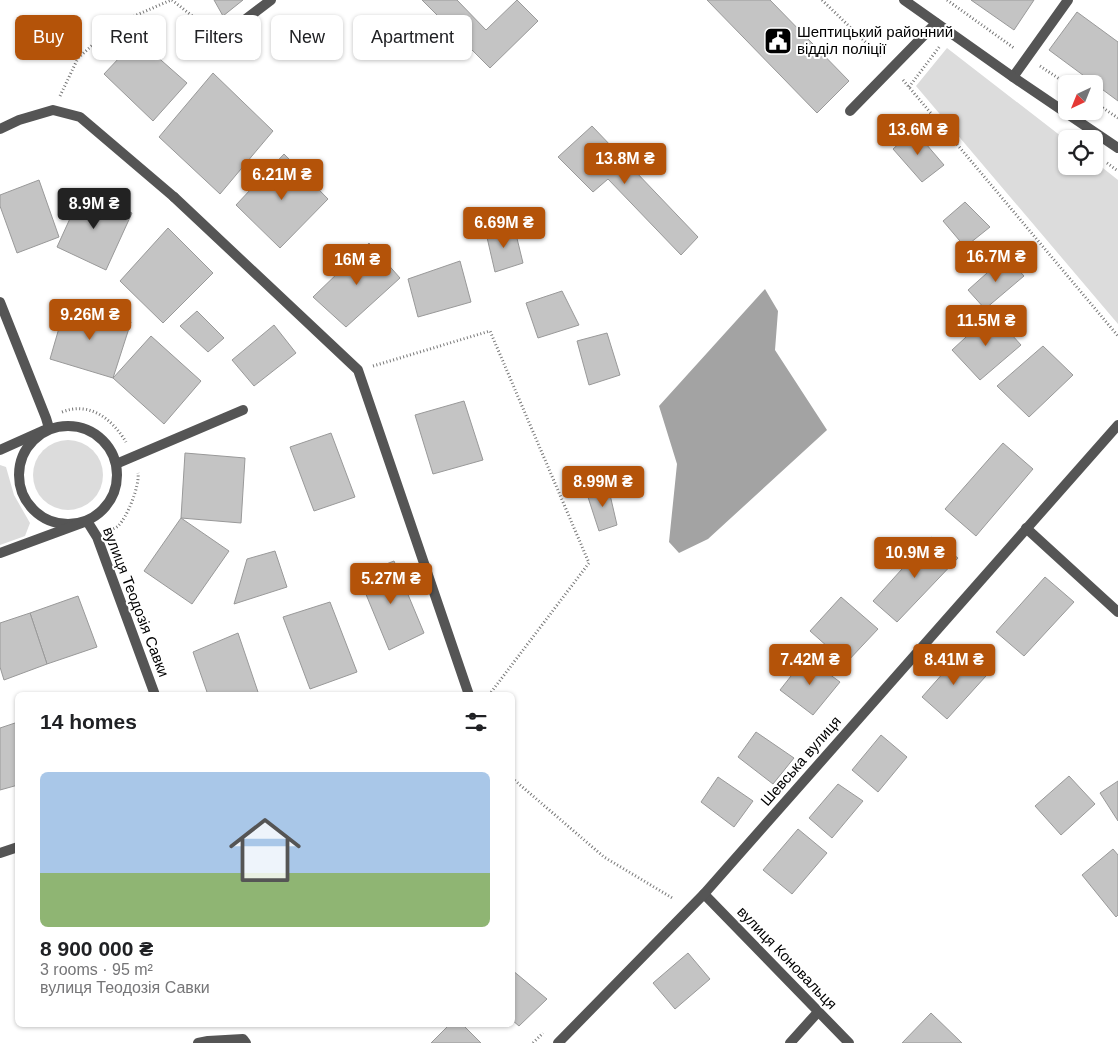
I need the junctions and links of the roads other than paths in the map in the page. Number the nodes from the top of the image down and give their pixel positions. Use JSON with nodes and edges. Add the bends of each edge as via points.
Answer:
{"nodes":[{"id":1,"x":270,"y":0,"type":"edge"},
{"id":2,"x":904,"y":0,"type":"edge"},
{"id":3,"x":1068,"y":0,"type":"edge"},
{"id":4,"x":251,"y":15,"type":"edge"},
{"id":5,"x":936,"y":23,"type":"junction"},
{"id":6,"x":1013,"y":77,"type":"junction"},
{"id":7,"x":850,"y":111,"type":"dead end"},
{"id":8,"x":0,"y":129,"type":"edge"},
{"id":9,"x":1118,"y":148,"type":"edge"},
{"id":10,"x":0,"y":302,"type":"edge"},
{"id":11,"x":243,"y":410,"type":"dead end"},
{"id":12,"x":47,"y":423,"type":"junction"},
{"id":13,"x":1118,"y":425,"type":"edge"},
{"id":14,"x":0,"y":450,"type":"edge"},
{"id":15,"x":116,"y":464,"type":"junction"},
{"id":16,"x":87,"y":521,"type":"junction"},
{"id":17,"x":1026,"y":528,"type":"junction"},
{"id":18,"x":0,"y":553,"type":"edge"},
{"id":19,"x":1118,"y":612,"type":"edge"},
{"id":20,"x":154,"y":692,"type":"edge"},
{"id":21,"x":468,"y":692,"type":"edge"},
{"id":22,"x":15,"y":848,"type":"edge"},
{"id":23,"x":0,"y":854,"type":"edge"},
{"id":24,"x":704,"y":894,"type":"junction"},
{"id":25,"x":818,"y":1012,"type":"junction"},
{"id":26,"x":198,"y":1043,"type":"edge"},
{"id":27,"x":246,"y":1043,"type":"edge"},
{"id":28,"x":558,"y":1043,"type":"edge"},
{"id":29,"x":790,"y":1043,"type":"edge"},
{"id":30,"x":849,"y":1043,"type":"edge"}],
"edges":[{"from":1,"to":4,"type":"street"},
{"from":2,"to":5,"type":"street"},
{"from":3,"to":6,"type":"street"},
{"from":5,"to":6,"type":"street"},
{"from":5,"to":7,"type":"street"},
{"from":6,"to":9,"type":"street"},
{"from":8,"to":21,"type":"street","via":[[53,110],[80,117],[174,197],[358,370]]},
{"from":10,"to":12,"type":"street"},
{"from":11,"to":15,"type":"street"},
{"from":12,"to":14,"type":"street"},
{"from":12,"to":15,"type":"street","via":[[91,430],[111,450]]},
{"from":12,"to":16,"type":"street","via":[[21,456],[18,475],[22,494],[32,510],[49,521],[68,525]]},
{"from":13,"to":17,"type":"street","name":"Шевська вулиця"},
{"from":15,"to":16,"type":"street","via":[[117,481],[112,498],[102,512]]},
{"from":16,"to":18,"type":"street"},
{"from":16,"to":20,"type":"street","name":"вулиця Теодозія Савки","via":[[98,537]]},
{"from":17,"to":19,"type":"street"},
{"from":17,"to":24,"type":"street","name":"Шевська вулиця"},
{"from":22,"to":23,"type":"street"},
{"from":24,"to":25,"type":"street","name":"вулиця Коновальця"},
{"from":24,"to":28,"type":"street","name":"Шевська вулиця"},
{"from":25,"to":29,"type":"street"},
{"from":25,"to":30,"type":"street","name":"вулиця Коновальця"},
{"from":26,"to":27,"type":"street","via":[[243,1039]]}]}
